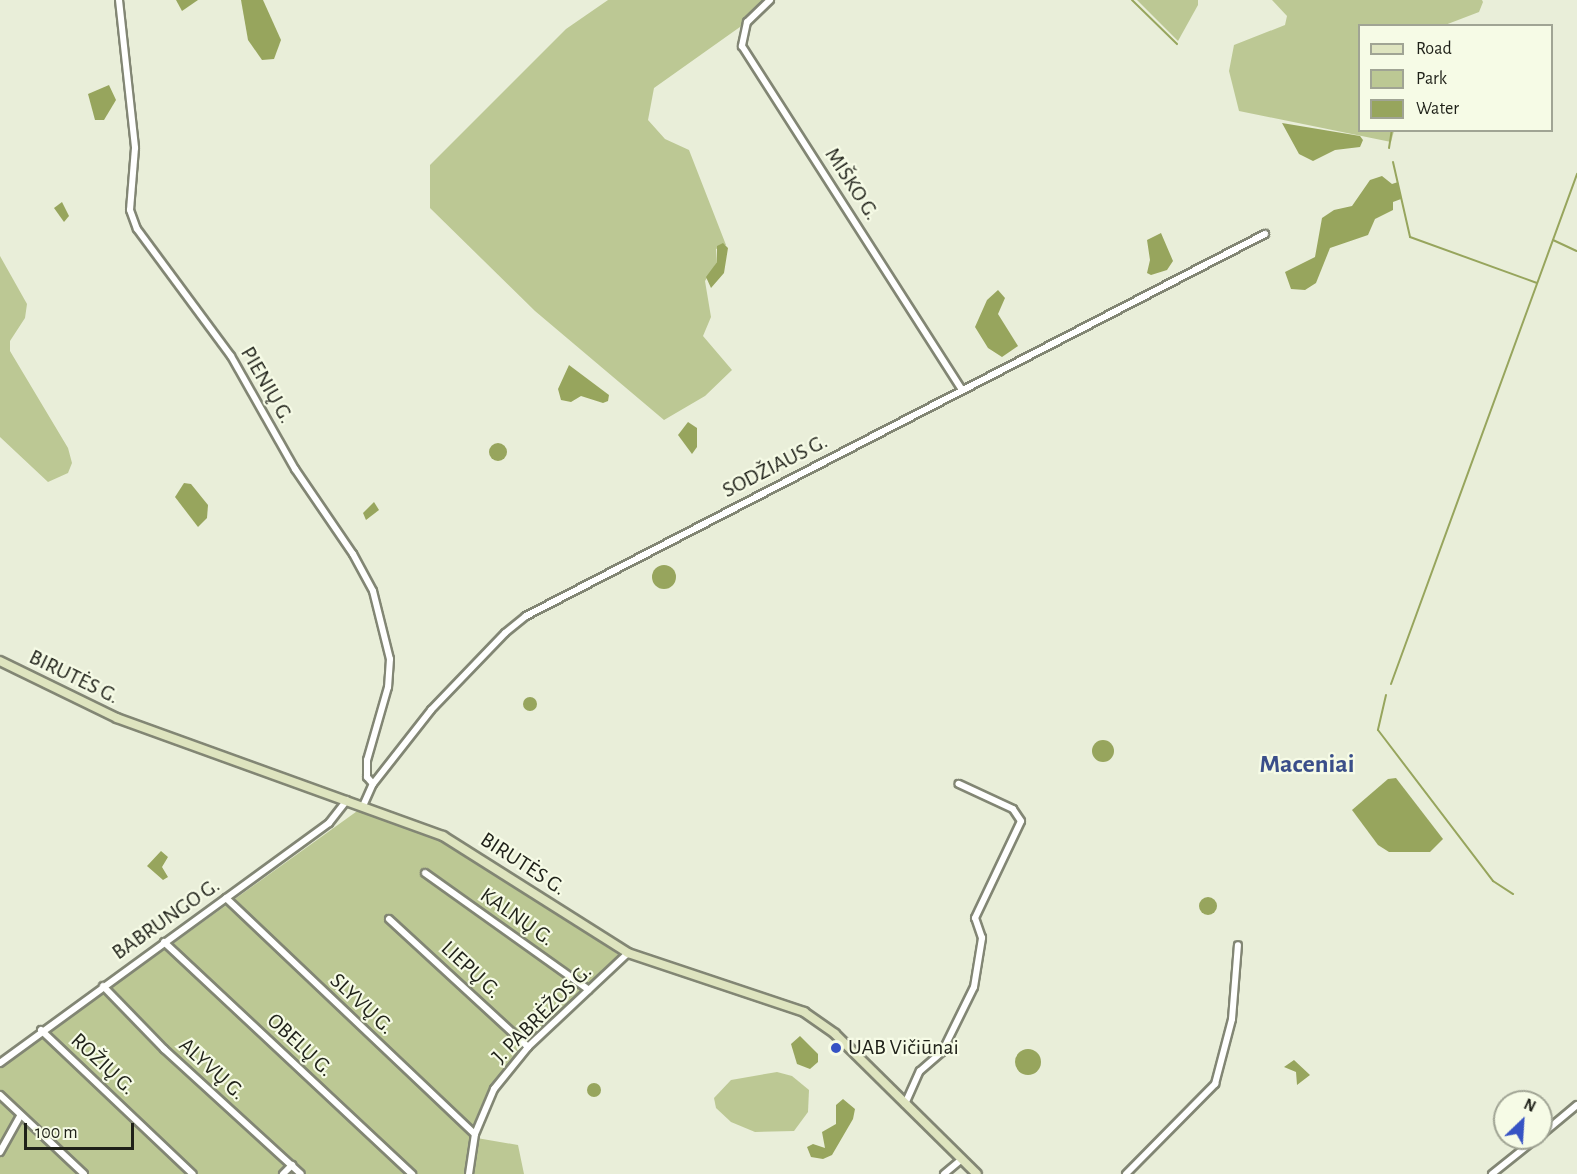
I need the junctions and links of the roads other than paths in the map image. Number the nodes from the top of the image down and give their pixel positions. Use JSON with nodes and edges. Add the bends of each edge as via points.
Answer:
{"nodes":[{"id":1,"x":119,"y":0,"type":"edge"},
{"id":2,"x":770,"y":0,"type":"edge"},
{"id":3,"x":1265,"y":234,"type":"dead end"},
{"id":4,"x":962,"y":390,"type":"junction"},
{"id":5,"x":0,"y":661,"type":"edge"},
{"id":6,"x":373,"y":784,"type":"junction"},
{"id":7,"x":959,"y":784,"type":"dead end"},
{"id":8,"x":347,"y":800,"type":"junction"},
{"id":9,"x":363,"y":806,"type":"junction"},
{"id":10,"x":424,"y":873,"type":"dead end"},
{"id":11,"x":226,"y":898,"type":"junction"},
{"id":12,"x":389,"y":919,"type":"dead end"},
{"id":13,"x":164,"y":942,"type":"junction"},
{"id":14,"x":1239,"y":945,"type":"dead end"},
{"id":15,"x":628,"y":953,"type":"junction"},
{"id":16,"x":103,"y":986,"type":"junction"},
{"id":17,"x":589,"y":990,"type":"junction"},
{"id":18,"x":41,"y":1030,"type":"junction"},
{"id":19,"x":528,"y":1047,"type":"junction"},
{"id":20,"x":0,"y":1063,"type":"edge"},
{"id":21,"x":0,"y":1095,"type":"edge"},
{"id":22,"x":905,"y":1104,"type":"junction"},
{"id":23,"x":1577,"y":1105,"type":"edge"},
{"id":24,"x":20,"y":1116,"type":"junction"},
{"id":25,"x":1553,"y":1125,"type":"edge"},
{"id":26,"x":475,"y":1134,"type":"junction"},
{"id":27,"x":1522,"y":1150,"type":"edge"},
{"id":28,"x":0,"y":1152,"type":"edge"},
{"id":29,"x":962,"y":1159,"type":"junction"},
{"id":30,"x":292,"y":1165,"type":"junction"},
{"id":31,"x":84,"y":1174,"type":"edge"},
{"id":32,"x":193,"y":1174,"type":"edge"},
{"id":33,"x":283,"y":1174,"type":"edge"},
{"id":34,"x":302,"y":1174,"type":"edge"},
{"id":35,"x":412,"y":1174,"type":"edge"},
{"id":36,"x":469,"y":1174,"type":"edge"},
{"id":37,"x":944,"y":1174,"type":"edge"},
{"id":38,"x":977,"y":1174,"type":"edge"},
{"id":39,"x":1126,"y":1174,"type":"edge"},
{"id":40,"x":1492,"y":1174,"type":"edge"}],
"edges":[{"from":1,"to":6,"type":"street","name":"PIENIŲ G.","via":[[135,148],[130,210],[137,229],[231,356],[295,469],[374,591],[390,659],[388,687],[367,760],[367,777]]},
{"from":2,"to":4,"type":"street","name":"MIŠKO G.","via":[[747,22],[742,46]]},
{"from":3,"to":4,"type":"street","name":"SODŽIAUS G."},
{"from":4,"to":6,"type":"street","name":"SODŽIAUS G.","via":[[526,616],[456,681]]},
{"from":5,"to":8,"type":"main road","name":"BIRUTĖS G.","via":[[117,718]]},
{"from":6,"to":9,"type":"street","name":"SODŽIAUS G."},
{"from":7,"to":22,"type":"street","via":[[1013,809],[1021,821],[975,918],[982,938],[974,987],[942,1052],[920,1071]]},
{"from":8,"to":9,"type":"main road","name":"BIRUTĖS G."},
{"from":8,"to":11,"type":"street","name":"BABRUNGO G.","via":[[329,823]]},
{"from":9,"to":15,"type":"main road","name":"BIRUTĖS G.","via":[[467,848]]},
{"from":10,"to":17,"type":"street","name":"KALNŲ G."},
{"from":11,"to":13,"type":"street","name":"BABRUNGO G."},
{"from":11,"to":26,"type":"street","name":"SLYVŲ G."},
{"from":12,"to":19,"type":"street","name":"LIEPŲ G."},
{"from":13,"to":16,"type":"street","name":"BABRUNGO G."},
{"from":13,"to":35,"type":"street","name":"OBELŲ G."},
{"from":14,"to":39,"type":"street","via":[[1232,1019],[1215,1084]]},
{"from":15,"to":17,"type":"street","name":"J. PABRĖŽOS G."},
{"from":15,"to":22,"type":"main road","name":"BIRUTĖS G.","via":[[804,1012],[835,1034]]},
{"from":16,"to":18,"type":"street","name":"BABRUNGO G."},
{"from":16,"to":30,"type":"street","name":"ALYVŲ G.","via":[[164,1049]]},
{"from":17,"to":19,"type":"street","name":"J. PABRĖŽOS G."},
{"from":18,"to":20,"type":"street","name":"BABRUNGO G."},
{"from":18,"to":32,"type":"street","name":"ROŽIŲ G."},
{"from":19,"to":26,"type":"street","name":"J. PABRĖŽOS G.","via":[[494,1089]]},
{"from":21,"to":24,"type":"street"},
{"from":22,"to":29,"type":"main road","name":"BIRUTĖS G."},
{"from":23,"to":25,"type":"street"},
{"from":24,"to":28,"type":"street"},
{"from":24,"to":31,"type":"street"},
{"from":26,"to":36,"type":"street","name":"J. PABRĖŽOS G."},
{"from":27,"to":40,"type":"street"},
{"from":29,"to":37,"type":"street"},
{"from":29,"to":38,"type":"main road","name":"BIRUTĖS G."},
{"from":30,"to":33,"type":"street"},
{"from":30,"to":34,"type":"street","name":"ALYVŲ G."}]}
